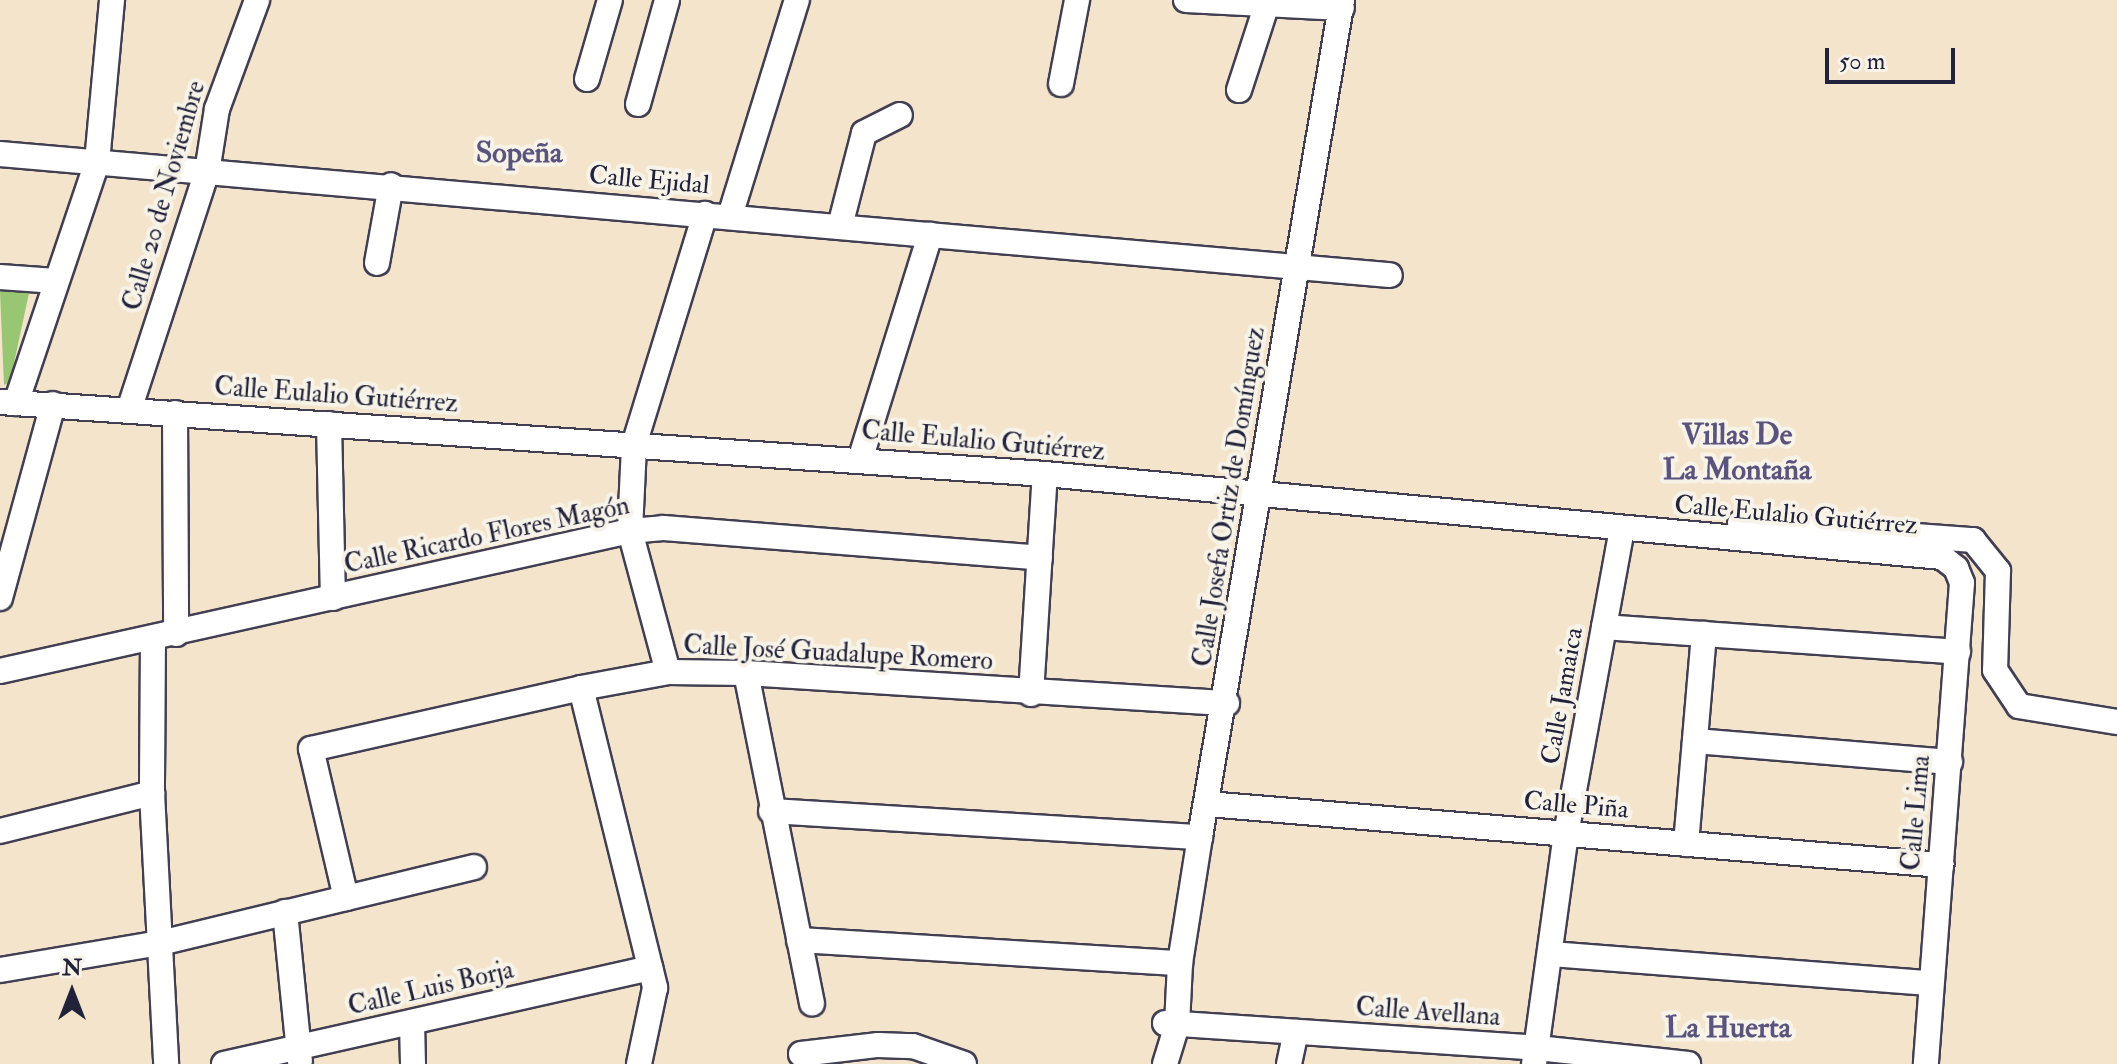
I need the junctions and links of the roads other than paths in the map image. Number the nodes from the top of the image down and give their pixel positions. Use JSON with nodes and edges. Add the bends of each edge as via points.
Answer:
{"nodes":[{"id":1,"x":112,"y":0,"type":"edge"},
{"id":2,"x":257,"y":0,"type":"edge"},
{"id":3,"x":610,"y":0,"type":"edge"},
{"id":4,"x":667,"y":0,"type":"edge"},
{"id":5,"x":797,"y":0,"type":"edge"},
{"id":6,"x":1077,"y":0,"type":"edge"},
{"id":7,"x":1186,"y":0,"type":"edge"},
{"id":8,"x":1344,"y":3,"type":"edge"},
{"id":9,"x":1267,"y":4,"type":"junction"},
{"id":10,"x":587,"y":79,"type":"dead end"},
{"id":11,"x":1061,"y":84,"type":"dead end"},
{"id":12,"x":1239,"y":90,"type":"dead end"},
{"id":13,"x":638,"y":104,"type":"dead end"},
{"id":14,"x":900,"y":115,"type":"dead end"},
{"id":15,"x":0,"y":154,"type":"edge"},
{"id":16,"x":97,"y":162,"type":"junction"},
{"id":17,"x":207,"y":172,"type":"junction"},
{"id":18,"x":391,"y":185,"type":"junction"},
{"id":19,"x":705,"y":214,"type":"junction"},
{"id":20,"x":730,"y":216,"type":"junction"},
{"id":21,"x":840,"y":226,"type":"junction"},
{"id":22,"x":930,"y":235,"type":"junction"},
{"id":23,"x":377,"y":263,"type":"dead end"},
{"id":24,"x":1293,"y":267,"type":"junction"},
{"id":25,"x":1390,"y":275,"type":"dead end"},
{"id":26,"x":0,"y":277,"type":"edge"},
{"id":27,"x":56,"y":281,"type":"junction"},
{"id":28,"x":8,"y":402,"type":"edge"},
{"id":29,"x":53,"y":404,"type":"junction"},
{"id":30,"x":129,"y":410,"type":"junction"},
{"id":31,"x":175,"y":413,"type":"junction"},
{"id":32,"x":329,"y":424,"type":"junction"},
{"id":33,"x":634,"y":445,"type":"junction"},
{"id":34,"x":860,"y":460,"type":"junction"},
{"id":35,"x":1045,"y":474,"type":"junction"},
{"id":36,"x":1259,"y":494,"type":"junction"},
{"id":37,"x":1555,"y":523,"type":"junction"},
{"id":38,"x":1622,"y":529,"type":"junction"},
{"id":39,"x":630,"y":531,"type":"junction"},
{"id":40,"x":1040,"y":558,"type":"junction"},
{"id":41,"x":6,"y":561,"type":"edge"},
{"id":42,"x":1956,"y":568,"type":"joint"},
{"id":43,"x":0,"y":598,"type":"edge"},
{"id":44,"x":333,"y":598,"type":"junction"},
{"id":45,"x":1604,"y":627,"type":"junction"},
{"id":46,"x":1704,"y":634,"type":"junction"},
{"id":47,"x":164,"y":636,"type":"junction"},
{"id":48,"x":1958,"y":652,"type":"junction"},
{"id":49,"x":0,"y":671,"type":"edge"},
{"id":50,"x":668,"y":672,"type":"junction"},
{"id":51,"x":746,"y":673,"type":"junction"},
{"id":52,"x":581,"y":688,"type":"junction"},
{"id":53,"x":1031,"y":694,"type":"junction"},
{"id":54,"x":1227,"y":703,"type":"junction"},
{"id":55,"x":2117,"y":722,"type":"edge"},
{"id":56,"x":1695,"y":741,"type":"junction"},
{"id":57,"x":1950,"y":762,"type":"junction"},
{"id":58,"x":152,"y":793,"type":"junction"},
{"id":59,"x":1207,"y":804,"type":"junction"},
{"id":60,"x":771,"y":811,"type":"junction"},
{"id":61,"x":0,"y":831,"type":"edge"},
{"id":62,"x":1566,"y":834,"type":"junction"},
{"id":63,"x":1200,"y":837,"type":"junction"},
{"id":64,"x":1686,"y":844,"type":"junction"},
{"id":65,"x":1941,"y":865,"type":"junction"},
{"id":66,"x":474,"y":867,"type":"dead end"},
{"id":67,"x":346,"y":898,"type":"junction"},
{"id":68,"x":285,"y":912,"type":"junction"},
{"id":69,"x":799,"y":940,"type":"junction"},
{"id":70,"x":160,"y":943,"type":"junction"},
{"id":71,"x":1550,"y":954,"type":"junction"},
{"id":72,"x":1180,"y":963,"type":"junction"},
{"id":73,"x":650,"y":968,"type":"junction"},
{"id":74,"x":0,"y":970,"type":"edge"},
{"id":75,"x":1930,"y":983,"type":"junction"},
{"id":76,"x":812,"y":1003,"type":"dead end"},
{"id":77,"x":1173,"y":1017,"type":"junction"},
{"id":78,"x":412,"y":1023,"type":"junction"},
{"id":79,"x":1296,"y":1032,"type":"junction"},
{"id":80,"x":1433,"y":1053,"type":"edge"},
{"id":81,"x":801,"y":1054,"type":"dead end"},
{"id":82,"x":300,"y":1056,"type":"edge"},
{"id":83,"x":1535,"y":1056,"type":"edge"},
{"id":84,"x":166,"y":1064,"type":"edge"},
{"id":85,"x":224,"y":1064,"type":"edge"},
{"id":86,"x":413,"y":1064,"type":"edge"},
{"id":87,"x":639,"y":1064,"type":"edge"},
{"id":88,"x":964,"y":1064,"type":"edge"},
{"id":89,"x":1152,"y":1064,"type":"edge"},
{"id":90,"x":1165,"y":1064,"type":"edge"},
{"id":91,"x":1289,"y":1064,"type":"edge"},
{"id":92,"x":1688,"y":1064,"type":"edge"},
{"id":93,"x":1926,"y":1064,"type":"edge"}],
"edges":[{"from":1,"to":16,"type":"street"},
{"from":2,"to":17,"type":"street","name":"Calle 20 de Noviembre","via":[[217,109]]},
{"from":3,"to":10,"type":"street"},
{"from":4,"to":13,"type":"street"},
{"from":5,"to":20,"type":"street"},
{"from":6,"to":11,"type":"street"},
{"from":7,"to":9,"type":"street"},
{"from":8,"to":9,"type":"street"},
{"from":8,"to":24,"type":"street","name":"Calle Josefa Ortiz de Domínguez"},
{"from":9,"to":12,"type":"street"},
{"from":14,"to":21,"type":"street","via":[[864,133]]},
{"from":15,"to":16,"type":"street","name":"Calle Ejidal"},
{"from":16,"to":17,"type":"street","name":"Calle Ejidal"},
{"from":16,"to":27,"type":"street"},
{"from":17,"to":18,"type":"street","name":"Calle Ejidal"},
{"from":17,"to":30,"type":"street","name":"Calle 20 de Noviembre"},
{"from":18,"to":19,"type":"street","name":"Calle Ejidal"},
{"from":18,"to":23,"type":"street"},
{"from":19,"to":20,"type":"street","name":"Calle Ejidal"},
{"from":19,"to":33,"type":"street"},
{"from":20,"to":21,"type":"street","name":"Calle Ejidal"},
{"from":21,"to":22,"type":"street","name":"Calle Ejidal"},
{"from":22,"to":24,"type":"street","name":"Calle Ejidal"},
{"from":22,"to":34,"type":"street"},
{"from":24,"to":25,"type":"street","name":"Calle Ejidal"},
{"from":24,"to":36,"type":"street","name":"Calle Josefa Ortiz de Domínguez"},
{"from":26,"to":27,"type":"street"},
{"from":27,"to":28,"type":"street"},
{"from":28,"to":29,"type":"street","name":"Calle Eulalio Gutiérrez"},
{"from":29,"to":30,"type":"street","name":"Calle Eulalio Gutiérrez"},
{"from":29,"to":41,"type":"street"},
{"from":30,"to":31,"type":"street","name":"Calle Eulalio Gutiérrez"},
{"from":31,"to":32,"type":"street","name":"Calle Eulalio Gutiérrez"},
{"from":31,"to":47,"type":"street"},
{"from":32,"to":33,"type":"street","name":"Calle Eulalio Gutiérrez"},
{"from":32,"to":44,"type":"street"},
{"from":33,"to":34,"type":"street","name":"Calle Eulalio Gutiérrez"},
{"from":33,"to":39,"type":"street"},
{"from":34,"to":35,"type":"street","name":"Calle Eulalio Gutiérrez"},
{"from":35,"to":36,"type":"street","name":"Calle Eulalio Gutiérrez"},
{"from":35,"to":40,"type":"street"},
{"from":36,"to":37,"type":"street","name":"Calle Eulalio Gutiérrez"},
{"from":36,"to":54,"type":"street","name":"Calle Josefa Ortiz de Domínguez"},
{"from":37,"to":38,"type":"street","name":"Calle Eulalio Gutiérrez"},
{"from":37,"to":55,"type":"street","via":[[1616,514],[1973,540],[1998,571],[1995,670],[2019,706]]},
{"from":38,"to":42,"type":"street","name":"Calle Eulalio Gutiérrez","via":[[1942,557]]},
{"from":38,"to":45,"type":"street","name":"Calle Jamaica"},
{"from":39,"to":40,"type":"street","name":"Calle Ricardo Flores Magón","via":[[663,528]]},
{"from":39,"to":44,"type":"street","name":"Calle Ricardo Flores Magón"},
{"from":39,"to":50,"type":"street"},
{"from":40,"to":53,"type":"street"},
{"from":41,"to":43,"type":"street"},
{"from":42,"to":48,"type":"street","name":"Calle Lima","via":[[1962,583]]},
{"from":44,"to":47,"type":"street","name":"Calle Ricardo Flores Magón"},
{"from":45,"to":46,"type":"street"},
{"from":45,"to":62,"type":"street","name":"Calle Jamaica"},
{"from":46,"to":48,"type":"street"},
{"from":46,"to":56,"type":"street"},
{"from":47,"to":49,"type":"street","name":"Calle Ricardo Flores Magón"},
{"from":47,"to":58,"type":"street"},
{"from":48,"to":57,"type":"street","name":"Calle Lima"},
{"from":50,"to":51,"type":"street","name":"Calle José Guadalupe Romero"},
{"from":50,"to":52,"type":"street","name":"Calle José Guadalupe Romero"},
{"from":51,"to":53,"type":"street","name":"Calle José Guadalupe Romero"},
{"from":51,"to":60,"type":"street"},
{"from":52,"to":67,"type":"street","name":"Calle José Guadalupe Romero","via":[[311,749]]},
{"from":52,"to":73,"type":"street"},
{"from":53,"to":54,"type":"street","name":"Calle José Guadalupe Romero"},
{"from":54,"to":59,"type":"street","name":"Calle Josefa Ortiz de Domínguez"},
{"from":56,"to":57,"type":"street"},
{"from":56,"to":64,"type":"street"},
{"from":57,"to":65,"type":"street","name":"Calle Lima"},
{"from":58,"to":61,"type":"street"},
{"from":58,"to":70,"type":"street"},
{"from":59,"to":62,"type":"street","name":"Calle Piña"},
{"from":59,"to":63,"type":"street","name":"Calle Josefa Ortiz de Domínguez"},
{"from":60,"to":63,"type":"street"},
{"from":60,"to":69,"type":"street"},
{"from":62,"to":64,"type":"street","name":"Calle Piña"},
{"from":62,"to":71,"type":"street","name":"Calle Jamaica"},
{"from":63,"to":72,"type":"street","name":"Calle Josefa Ortiz de Domínguez"},
{"from":64,"to":65,"type":"street","name":"Calle Piña"},
{"from":65,"to":75,"type":"street","name":"Calle Lima"},
{"from":66,"to":67,"type":"street"},
{"from":67,"to":68,"type":"street"},
{"from":68,"to":70,"type":"street"},
{"from":68,"to":82,"type":"street"},
{"from":69,"to":72,"type":"street"},
{"from":69,"to":76,"type":"street"},
{"from":70,"to":74,"type":"street"},
{"from":70,"to":84,"type":"street"},
{"from":71,"to":75,"type":"street"},
{"from":71,"to":83,"type":"street","name":"Calle Jamaica"},
{"from":72,"to":77,"type":"street","name":"Calle Josefa Ortiz de Domínguez"},
{"from":73,"to":78,"type":"street","name":"Calle Luis Borja"},
{"from":73,"to":87,"type":"street","via":[[655,988]]},
{"from":75,"to":93,"type":"street","name":"Calle Lima"},
{"from":77,"to":79,"type":"street","name":"Calle Avellana"},
{"from":77,"to":89,"type":"street","name":"Calle Josefa Ortiz de Domínguez"},
{"from":77,"to":90,"type":"street","name":"Calle Josefa Ortiz de Domínguez"},
{"from":78,"to":82,"type":"street","name":"Calle Luis Borja"},
{"from":78,"to":86,"type":"street"},
{"from":79,"to":80,"type":"street","name":"Calle Avellana"},
{"from":79,"to":91,"type":"street"},
{"from":80,"to":83,"type":"street","name":"Calle Avellana"},
{"from":81,"to":88,"type":"street","via":[[913,1046]]},
{"from":82,"to":85,"type":"street","name":"Calle Luis Borja"},
{"from":83,"to":92,"type":"street","name":"Calle Avellana"}]}
